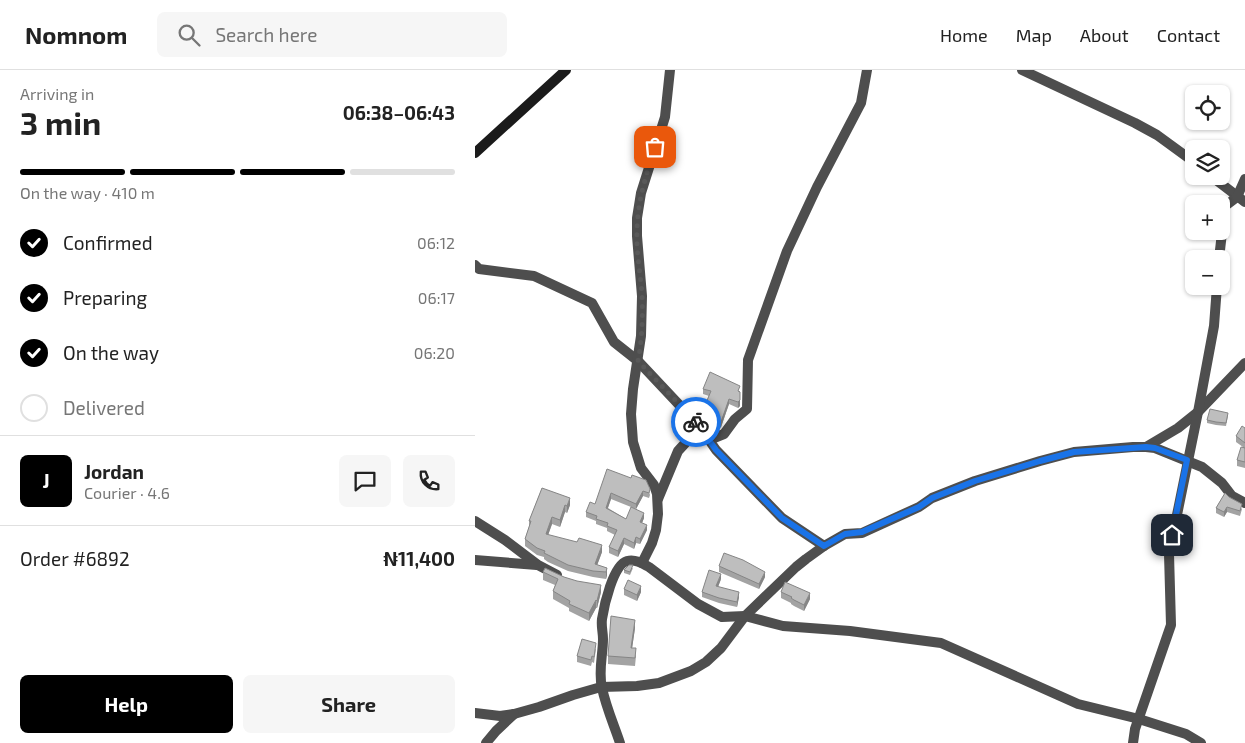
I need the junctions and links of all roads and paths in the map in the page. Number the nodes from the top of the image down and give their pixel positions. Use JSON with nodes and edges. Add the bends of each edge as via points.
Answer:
{"nodes":[{"id":1,"x":566,"y":70,"type":"edge"},
{"id":2,"x":670,"y":70,"type":"edge"},
{"id":3,"x":867,"y":70,"type":"edge"},
{"id":4,"x":1022,"y":70,"type":"edge"},
{"id":5,"x":475,"y":153,"type":"edge"},
{"id":6,"x":1185,"y":155,"type":"edge"},
{"id":7,"x":1245,"y":179,"type":"edge"},
{"id":8,"x":1223,"y":185,"type":"edge"},
{"id":9,"x":1241,"y":199,"type":"edge"},
{"id":10,"x":1220,"y":250,"type":"edge"},
{"id":11,"x":475,"y":265,"type":"edge"},
{"id":12,"x":1216,"y":295,"type":"edge"},
{"id":13,"x":638,"y":361,"type":"junction"},
{"id":14,"x":1245,"y":362,"type":"edge"},
{"id":15,"x":1198,"y":412,"type":"junction"},
{"id":16,"x":700,"y":426,"type":"junction"},
{"id":17,"x":709,"y":440,"type":"junction"},
{"id":18,"x":1146,"y":447,"type":"junction"},
{"id":19,"x":1187,"y":460,"type":"junction"},
{"id":20,"x":657,"y":500,"type":"junction"},
{"id":21,"x":1245,"y":503,"type":"edge"},
{"id":22,"x":475,"y":521,"type":"edge"},
{"id":23,"x":824,"y":546,"type":"junction"},
{"id":24,"x":475,"y":560,"type":"edge"},
{"id":25,"x":642,"y":563,"type":"junction"},
{"id":26,"x":538,"y":565,"type":"junction"},
{"id":27,"x":564,"y":578,"type":"edge"},
{"id":28,"x":611,"y":584,"type":"junction"},
{"id":29,"x":596,"y":585,"type":"edge"},
{"id":30,"x":745,"y":616,"type":"junction"},
{"id":31,"x":601,"y":688,"type":"junction"},
{"id":32,"x":475,"y":714,"type":"edge"},
{"id":33,"x":514,"y":714,"type":"junction"},
{"id":34,"x":1139,"y":719,"type":"junction"},
{"id":35,"x":486,"y":743,"type":"edge"},
{"id":36,"x":620,"y":743,"type":"edge"},
{"id":37,"x":1133,"y":743,"type":"edge"},
{"id":38,"x":1201,"y":743,"type":"edge"}],
"edges":[{"from":1,"to":5,"type":"main road"},
{"from":2,"to":13,"type":"street","via":[[665,118],[641,193],[637,218],[642,296]]},
{"from":3,"to":17,"type":"street","via":[[861,103],[787,251],[748,360],[747,409],[724,434]]},
{"from":4,"to":6,"type":"street","via":[[1135,123]]},
{"from":7,"to":9,"type":"street"},
{"from":8,"to":9,"type":"street"},
{"from":9,"to":10,"type":"street","via":[[1225,206]]},
{"from":11,"to":13,"type":"street","via":[[533,276],[592,303],[614,342]]},
{"from":12,"to":15,"type":"street"},
{"from":13,"to":16,"type":"street"},
{"from":13,"to":20,"type":"street","via":[[631,414],[633,442],[641,468],[654,485]]},
{"from":14,"to":15,"type":"street"},
{"from":15,"to":18,"type":"street"},
{"from":15,"to":19,"type":"street"},
{"from":16,"to":17,"type":"street"},
{"from":16,"to":20,"type":"street","via":[[678,451]]},
{"from":17,"to":23,"type":"street","via":[[782,518]]},
{"from":18,"to":19,"type":"street"},
{"from":18,"to":23,"type":"street","via":[[1074,452],[1040,461],[975,481],[862,532],[845,534]]},
{"from":19,"to":21,"type":"street","via":[[1217,478],[1232,496]]},
{"from":19,"to":34,"type":"street","via":[[1169,554],[1171,625]]},
{"from":20,"to":25,"type":"street","via":[[656,530]]},
{"from":22,"to":26,"type":"street"},
{"from":23,"to":30,"type":"street","via":[[796,567]]},
{"from":24,"to":26,"type":"street"},
{"from":25,"to":28,"type":"street","via":[[625,562]]},
{"from":25,"to":30,"type":"street","via":[[716,614],[722,617]]},
{"from":26,"to":27,"type":"street"},
{"from":28,"to":29,"type":"street"},
{"from":28,"to":31,"type":"street","via":[[602,621]]},
{"from":30,"to":31,"type":"street","via":[[721,648],[691,671],[659,683]]},
{"from":30,"to":34,"type":"street","via":[[783,626],[941,643],[1078,704]]},
{"from":31,"to":33,"type":"street"},
{"from":31,"to":36,"type":"street"},
{"from":32,"to":33,"type":"street"},
{"from":33,"to":35,"type":"street"},
{"from":34,"to":37,"type":"street"},
{"from":34,"to":38,"type":"street","via":[[1186,734]]}]}
